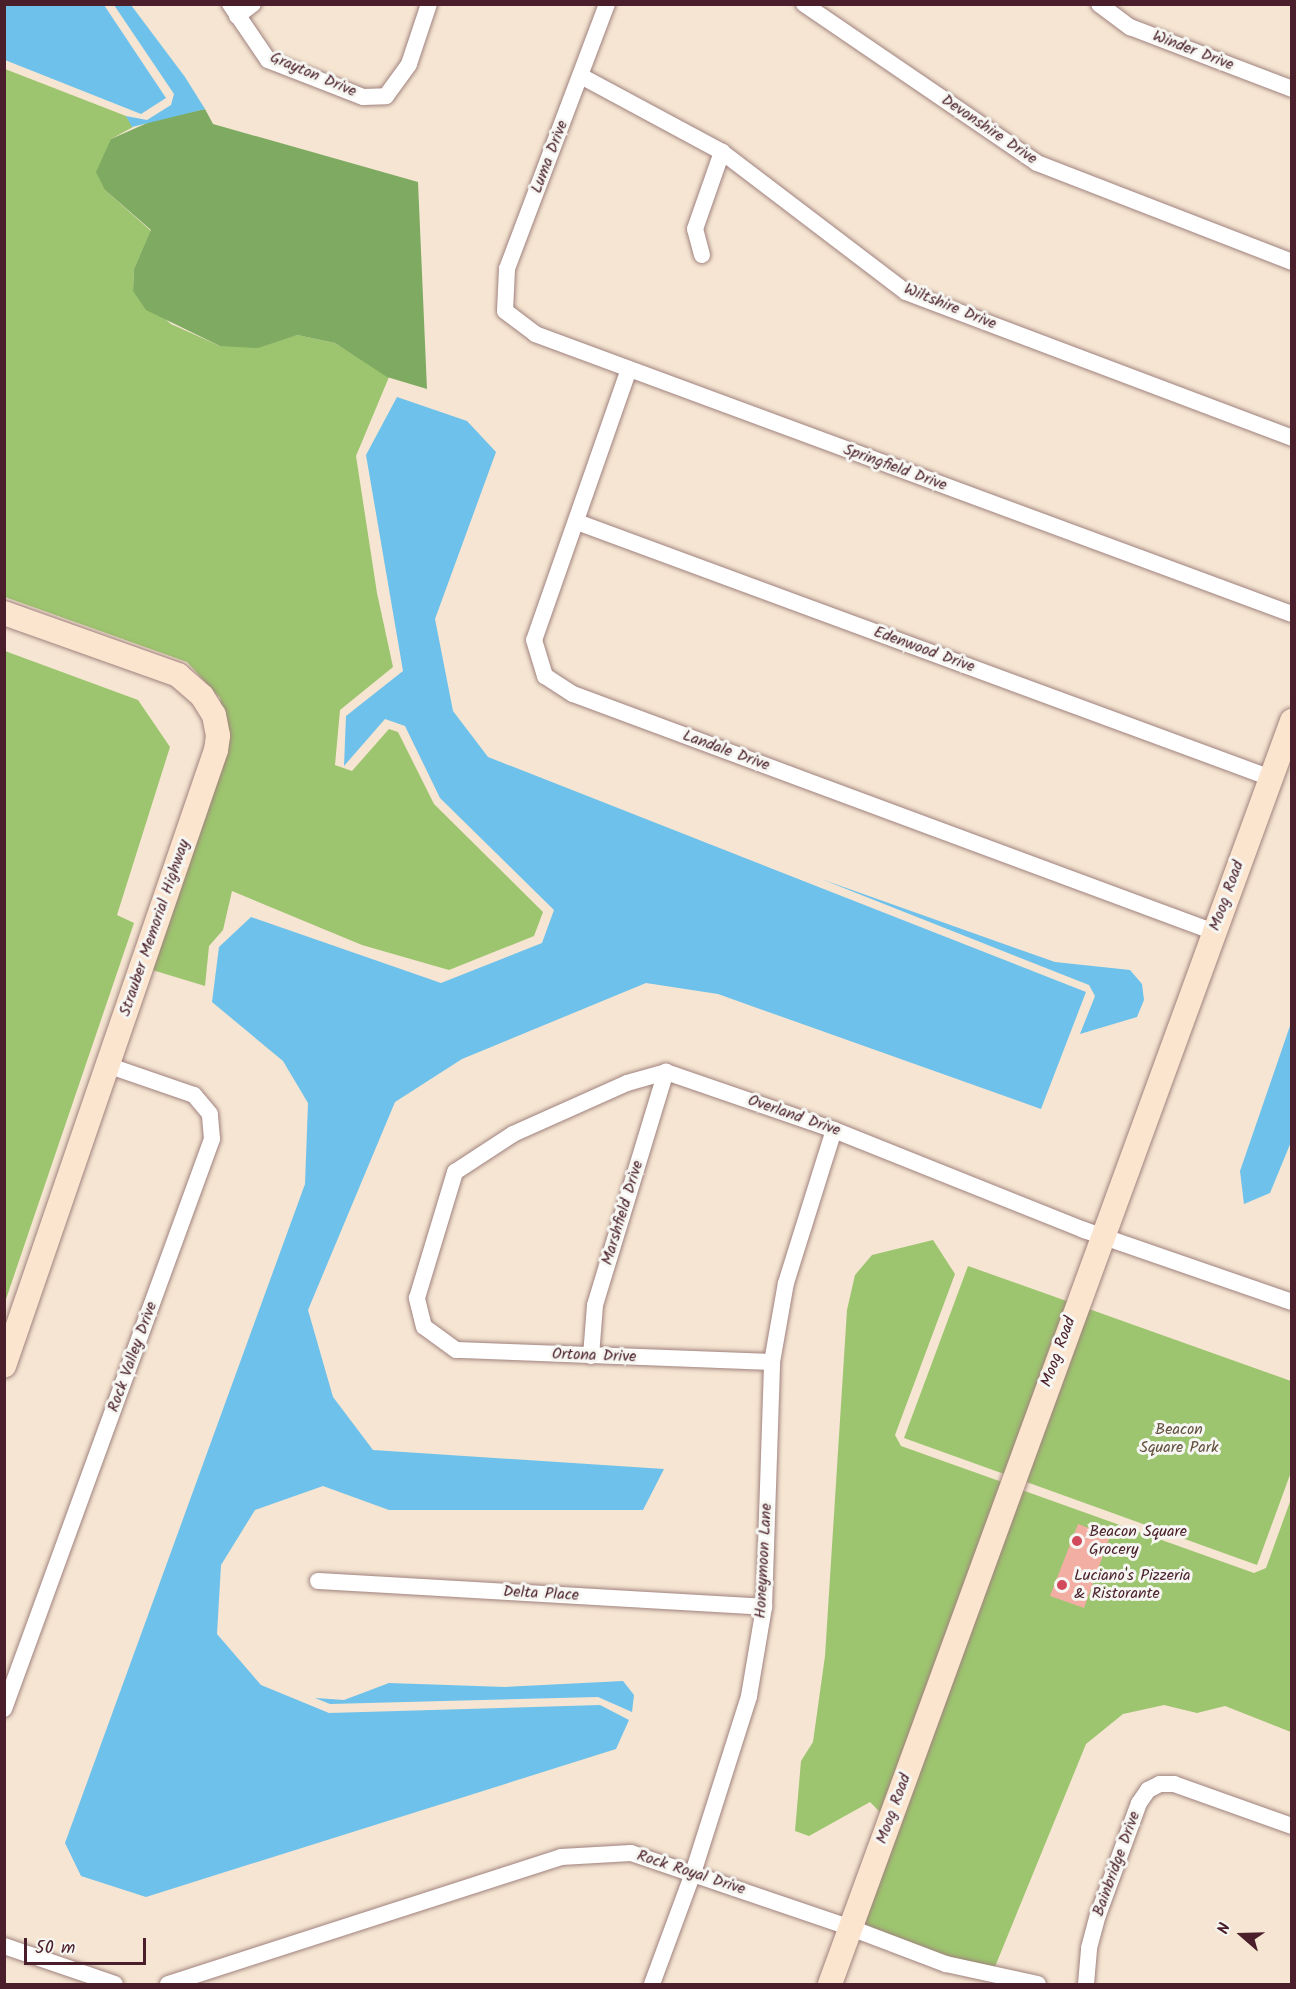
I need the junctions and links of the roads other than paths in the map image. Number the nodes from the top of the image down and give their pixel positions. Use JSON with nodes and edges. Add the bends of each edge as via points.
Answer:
{"nodes":[{"id":1,"x":253,"y":4,"type":"edge"},
{"id":2,"x":429,"y":4,"type":"edge"},
{"id":3,"x":607,"y":4,"type":"edge"},
{"id":4,"x":804,"y":4,"type":"edge"},
{"id":5,"x":1099,"y":4,"type":"edge"},
{"id":6,"x":234,"y":10,"type":"edge"},
{"id":7,"x":581,"y":76,"type":"junction"},
{"id":8,"x":1292,"y":89,"type":"edge"},
{"id":9,"x":722,"y":152,"type":"junction"},
{"id":10,"x":702,"y":255,"type":"dead end"},
{"id":11,"x":1292,"y":262,"type":"edge"},
{"id":12,"x":505,"y":311,"type":"joint"},
{"id":13,"x":629,"y":369,"type":"junction"},
{"id":14,"x":1292,"y":438,"type":"edge"},
{"id":15,"x":577,"y":522,"type":"junction"},
{"id":16,"x":4,"y":613,"type":"edge"},
{"id":17,"x":1292,"y":614,"type":"edge"},
{"id":18,"x":1292,"y":721,"type":"edge"},
{"id":19,"x":1271,"y":778,"type":"junction"},
{"id":20,"x":1214,"y":932,"type":"junction"},
{"id":21,"x":107,"y":1065,"type":"junction"},
{"id":22,"x":666,"y":1072,"type":"junction"},
{"id":23,"x":834,"y":1130,"type":"junction"},
{"id":24,"x":1102,"y":1236,"type":"junction"},
{"id":25,"x":1292,"y":1302,"type":"edge"},
{"id":26,"x":591,"y":1356,"type":"junction"},
{"id":27,"x":772,"y":1362,"type":"junction"},
{"id":28,"x":4,"y":1366,"type":"edge"},
{"id":29,"x":318,"y":1581,"type":"dead end"},
{"id":30,"x":764,"y":1607,"type":"junction"},
{"id":31,"x":4,"y":1709,"type":"edge"},
{"id":32,"x":1292,"y":1826,"type":"edge"},
{"id":33,"x":693,"y":1873,"type":"junction"},
{"id":34,"x":851,"y":1928,"type":"junction"},
{"id":35,"x":4,"y":1946,"type":"edge"},
{"id":36,"x":79,"y":1980,"type":"edge"},
{"id":37,"x":115,"y":1984,"type":"edge"},
{"id":38,"x":168,"y":1984,"type":"edge"},
{"id":39,"x":652,"y":1984,"type":"edge"},
{"id":40,"x":830,"y":1984,"type":"edge"},
{"id":41,"x":1038,"y":1984,"type":"edge"},
{"id":42,"x":1086,"y":1984,"type":"edge"}],
"edges":[{"from":1,"to":6,"type":"street"},
{"from":2,"to":6,"type":"street","name":"Grayton Drive","via":[[409,64],[386,96],[363,97],[268,60]]},
{"from":3,"to":7,"type":"street","name":"Luma Drive"},
{"from":4,"to":11,"type":"street","name":"Devonshire Drive","via":[[1036,163]]},
{"from":5,"to":8,"type":"street","name":"Winder Drive","via":[[1130,27]]},
{"from":7,"to":9,"type":"street","name":"Wiltshire Drive"},
{"from":7,"to":12,"type":"street","name":"Luma Drive","via":[[507,269]]},
{"from":9,"to":10,"type":"street","via":[[695,229]]},
{"from":9,"to":14,"type":"street","name":"Wiltshire Drive","via":[[906,292]]},
{"from":12,"to":13,"type":"street","name":"Springfield Drive","via":[[535,334]]},
{"from":13,"to":15,"type":"street","name":"Landale Drive"},
{"from":13,"to":17,"type":"street","name":"Springfield Drive"},
{"from":15,"to":19,"type":"street","name":"Edenwood Drive"},
{"from":15,"to":20,"type":"street","name":"Landale Drive","via":[[534,640],[545,676],[573,694]]},
{"from":16,"to":21,"type":"street","name":"Strauber Memorial Highway","via":[[178,675],[193,685],[214,715],[216,750]]},
{"from":18,"to":19,"type":"street","name":"Moog Road"},
{"from":19,"to":20,"type":"street","name":"Moog Road"},
{"from":20,"to":24,"type":"street","name":"Moog Road"},
{"from":21,"to":28,"type":"street","name":"Strauber Memorial Highway"},
{"from":21,"to":31,"type":"street","name":"Rock Valley Drive","via":[[194,1095],[210,1114],[212,1139]]},
{"from":22,"to":23,"type":"street","name":"Overland Drive"},
{"from":22,"to":26,"type":"street","name":"Marshfield Drive","via":[[595,1305]]},
{"from":22,"to":26,"type":"street","name":"Ortona Drive","via":[[627,1083],[513,1134],[455,1172],[417,1298],[424,1328],[456,1350]]},
{"from":23,"to":24,"type":"street","name":"Overland Drive"},
{"from":23,"to":27,"type":"street","name":"Honeymoon Lane","via":[[786,1283]]},
{"from":24,"to":25,"type":"street","name":"Overland Drive"},
{"from":24,"to":34,"type":"street","name":"Moog Road"},
{"from":26,"to":27,"type":"street","name":"Ortona Drive"},
{"from":27,"to":30,"type":"street","name":"Honeymoon Lane"},
{"from":29,"to":30,"type":"street","name":"Delta Place"},
{"from":30,"to":33,"type":"street","name":"Honeymoon Lane","via":[[748,1696]]},
{"from":32,"to":42,"type":"street","name":"Bainbridge Drive","via":[[1174,1784],[1160,1784],[1148,1791],[1139,1803],[1098,1915],[1089,1948]]},
{"from":33,"to":34,"type":"street","name":"Rock Royal Drive"},
{"from":33,"to":38,"type":"street","name":"Rock Royal Drive","via":[[631,1853],[561,1857]]},
{"from":33,"to":39,"type":"street","name":"Honeymoon Lane"},
{"from":34,"to":40,"type":"street","name":"Moog Road"},
{"from":34,"to":41,"type":"street","name":"Rock Royal Drive","via":[[946,1965]]},
{"from":35,"to":36,"type":"street"},
{"from":36,"to":37,"type":"street"}]}
